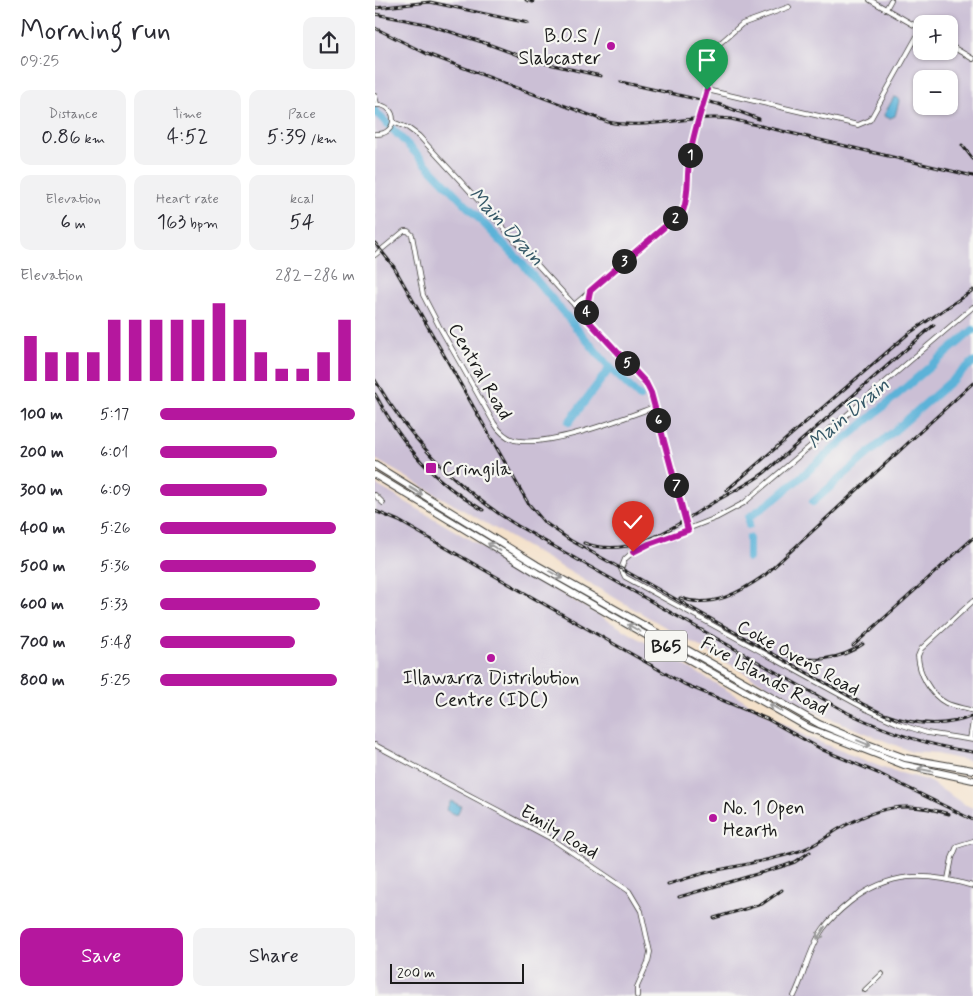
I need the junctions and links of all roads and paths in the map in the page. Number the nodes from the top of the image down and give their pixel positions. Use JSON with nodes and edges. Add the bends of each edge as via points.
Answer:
{"nodes":[{"id":1,"x":870,"y":0,"type":"edge"},
{"id":2,"x":891,"y":0,"type":"edge"},
{"id":3,"x":789,"y":6,"type":"dead end"},
{"id":4,"x":886,"y":9,"type":"junction"},
{"id":5,"x":913,"y":24,"type":"edge"},
{"id":6,"x":913,"y":43,"type":"edge"},
{"id":7,"x":958,"y":50,"type":"edge"},
{"id":8,"x":973,"y":58,"type":"edge"},
{"id":9,"x":707,"y":90,"type":"junction"},
{"id":10,"x":375,"y":96,"type":"edge"},
{"id":11,"x":376,"y":104,"type":"edge"},
{"id":12,"x":393,"y":122,"type":"junction"},
{"id":13,"x":375,"y":134,"type":"edge"},
{"id":14,"x":375,"y":255,"type":"edge"},
{"id":15,"x":590,"y":291,"type":"junction"},
{"id":16,"x":574,"y":305,"type":"junction"},
{"id":17,"x":973,"y":307,"type":"edge"},
{"id":18,"x":585,"y":317,"type":"junction"},
{"id":19,"x":654,"y":407,"type":"junction"},
{"id":20,"x":375,"y":465,"type":"edge"},
{"id":21,"x":375,"y":475,"type":"edge"},
{"id":22,"x":375,"y":495,"type":"edge"},
{"id":23,"x":383,"y":503,"type":"dead end"},
{"id":24,"x":688,"y":530,"type":"junction"},
{"id":25,"x":973,"y":601,"type":"edge"},
{"id":26,"x":973,"y":711,"type":"edge"},
{"id":27,"x":973,"y":722,"type":"edge"},
{"id":28,"x":971,"y":740,"type":"edge"},
{"id":29,"x":375,"y":745,"type":"edge"},
{"id":30,"x":973,"y":770,"type":"edge"},
{"id":31,"x":973,"y":780,"type":"edge"},
{"id":32,"x":973,"y":841,"type":"edge"},
{"id":33,"x":948,"y":879,"type":"junction"},
{"id":34,"x":973,"y":886,"type":"edge"},
{"id":35,"x":882,"y":974,"type":"dead end"},
{"id":36,"x":865,"y":990,"type":"dead end"},
{"id":37,"x":637,"y":996,"type":"edge"},
{"id":38,"x":794,"y":996,"type":"edge"}],
"edges":[{"from":1,"to":4,"type":"street"},
{"from":2,"to":4,"type":"street"},
{"from":3,"to":9,"type":"street","via":[[741,24],[719,44]]},
{"from":4,"to":5,"type":"street"},
{"from":6,"to":9,"type":"street","via":[[870,120],[858,125]]},
{"from":7,"to":8,"type":"street"},
{"from":9,"to":15,"type":"street","via":[[690,154],[688,199],[683,211]]},
{"from":10,"to":11,"type":"street"},
{"from":11,"to":12,"type":"street","via":[[389,109]]},
{"from":12,"to":13,"type":"street","via":[[388,131]]},
{"from":12,"to":16,"type":"street","via":[[419,136]]},
{"from":14,"to":19,"type":"street","name":"Central Road","via":[[402,232],[410,233],[423,295],[494,423],[505,436],[523,441],[565,436]]},
{"from":15,"to":16,"type":"street"},
{"from":15,"to":18,"type":"street"},
{"from":16,"to":18,"type":"street"},
{"from":17,"to":24,"type":"street","via":[[744,503]]},
{"from":18,"to":19,"type":"street","via":[[646,383]]},
{"from":19,"to":24,"type":"street"},
{"from":20,"to":30,"type":"main road","name":"Five Islands Road","number":"B65","one_way":true,"via":[[537,564],[813,720],[905,758]]},
{"from":31,"to":21,"type":"main road","name":"Five Islands Road","number":"B65","one_way":true,"via":[[904,765],[809,728]]},
{"from":22,"to":23,"type":"street"},
{"from":24,"to":28,"type":"street","name":"Coke Ovens Road","via":[[633,552],[623,563],[622,574],[866,709],[899,724]]},
{"from":25,"to":26,"type":"street","via":[[917,656],[933,692],[945,703]]},
{"from":27,"to":28,"type":"street"},
{"from":29,"to":37,"type":"street","name":"Emily Road","via":[[552,839],[629,891],[639,904],[650,952],[649,962],[637,987]]},
{"from":32,"to":33,"type":"street","via":[[957,846]]},
{"from":33,"to":34,"type":"street"},
{"from":33,"to":38,"type":"street","one_way":true,"via":[[901,877],[872,887],[855,898],[823,929]]},
{"from":35,"to":36,"type":"street"}]}
